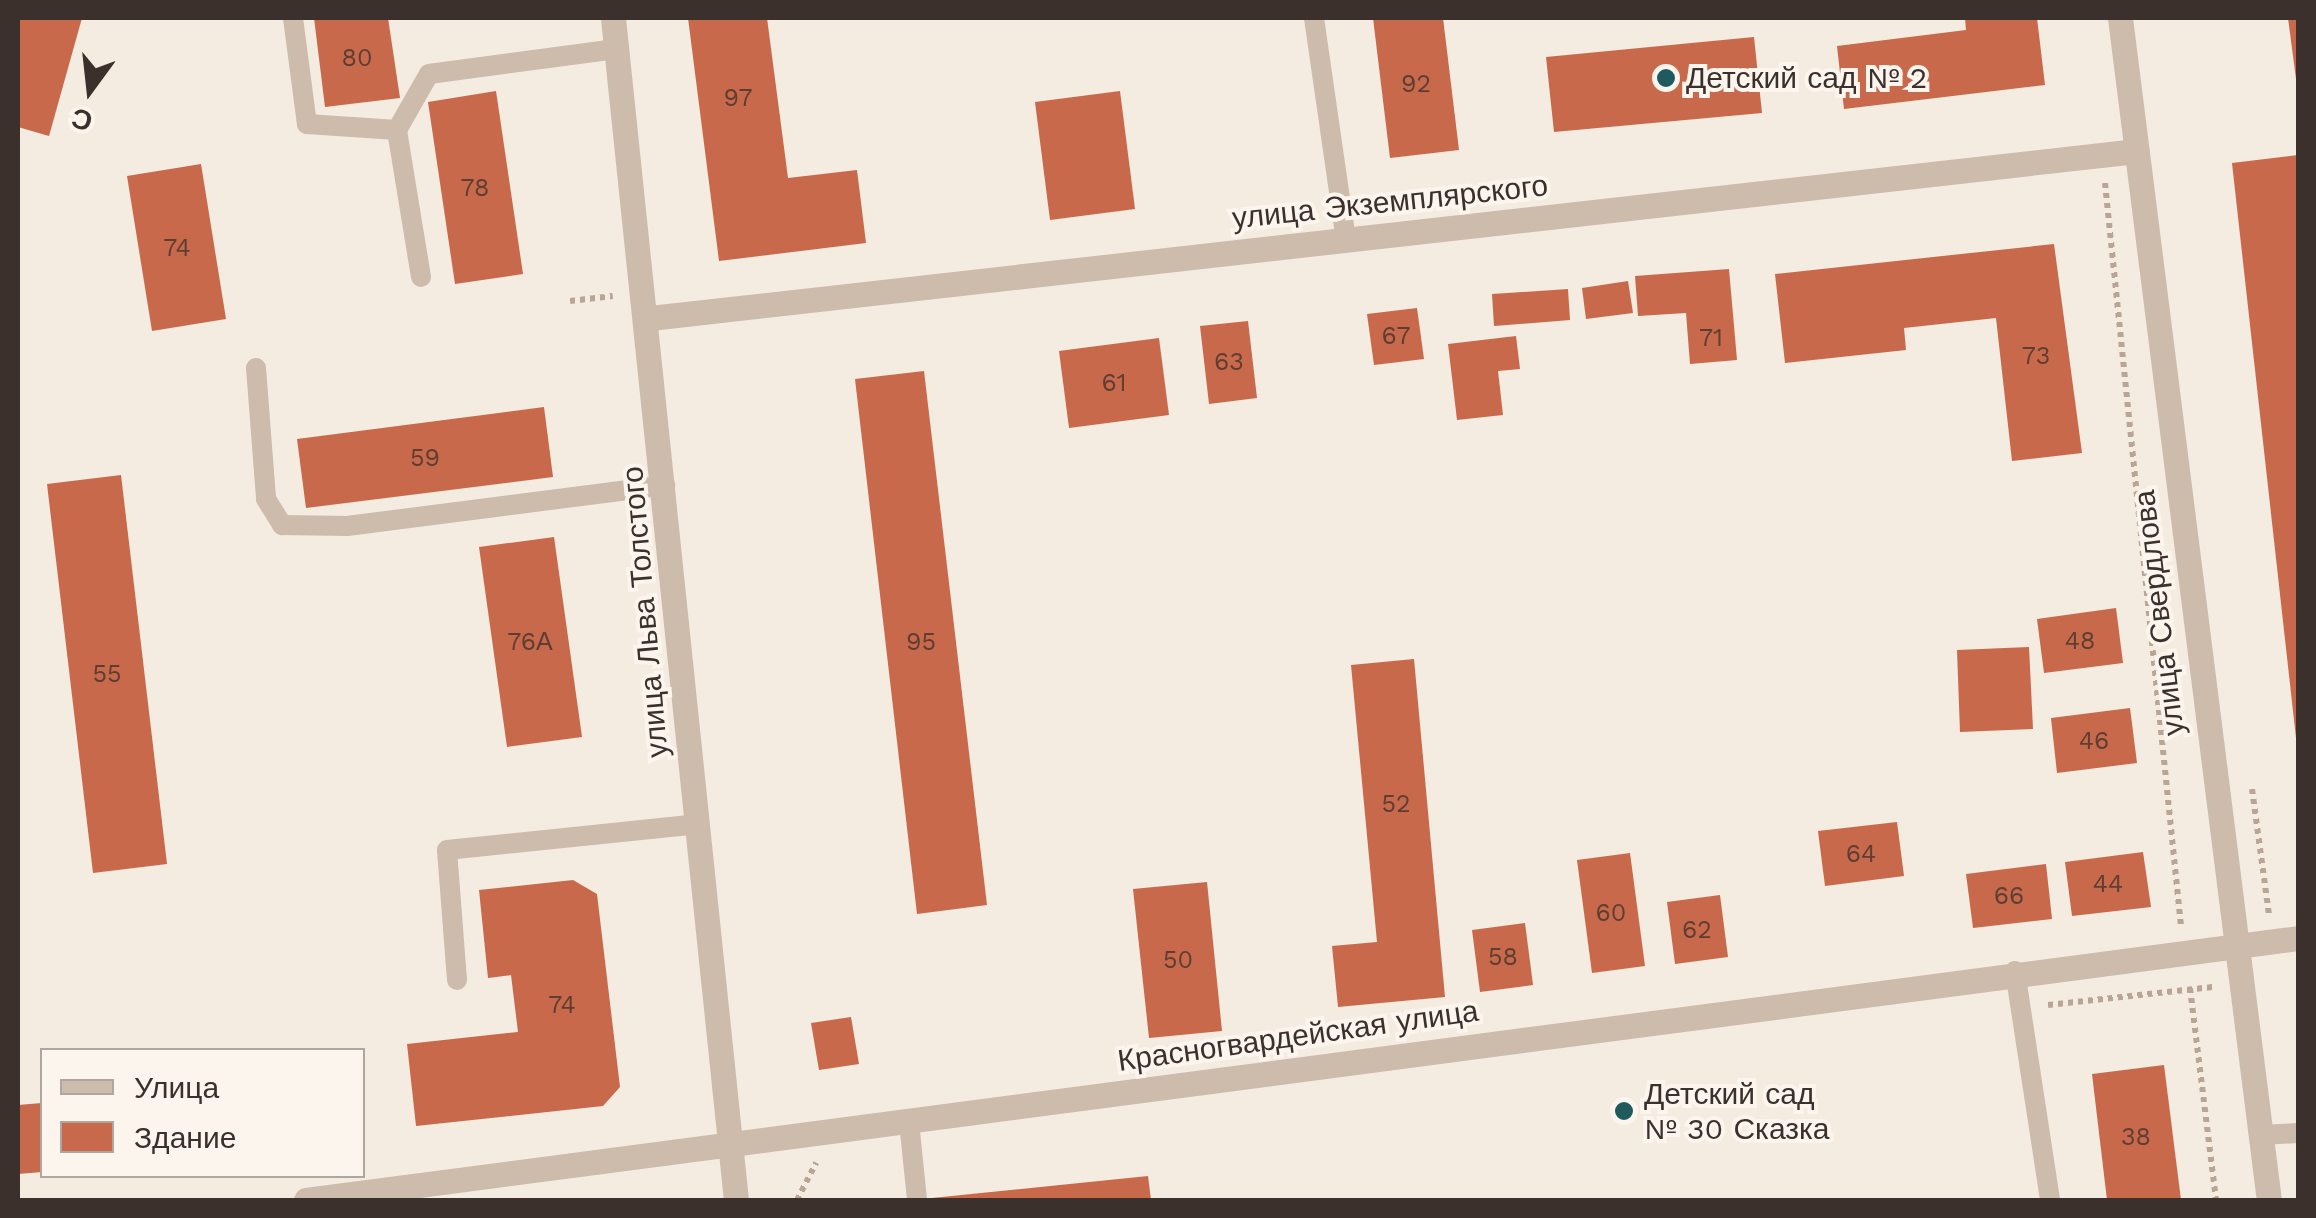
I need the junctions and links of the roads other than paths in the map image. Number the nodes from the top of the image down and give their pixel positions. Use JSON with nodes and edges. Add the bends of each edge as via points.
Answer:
{"nodes":[{"id":1,"x":293,"y":18,"type":"edge"},
{"id":2,"x":612,"y":18,"type":"edge"},
{"id":3,"x":1314,"y":18,"type":"edge"},
{"id":4,"x":2120,"y":18,"type":"edge"},
{"id":5,"x":616,"y":49,"type":"junction"},
{"id":6,"x":397,"y":130,"type":"junction"},
{"id":7,"x":2137,"y":151,"type":"junction"},
{"id":8,"x":1346,"y":239,"type":"junction"},
{"id":9,"x":421,"y":277,"type":"dead end"},
{"id":10,"x":650,"y":318,"type":"junction"},
{"id":11,"x":256,"y":368,"type":"dead end"},
{"id":12,"x":665,"y":485,"type":"junction"},
{"id":13,"x":697,"y":824,"type":"junction"},
{"id":14,"x":2298,"y":938,"type":"edge"},
{"id":15,"x":2231,"y":948,"type":"junction"},
{"id":16,"x":2015,"y":972,"type":"junction"},
{"id":17,"x":457,"y":980,"type":"dead end"},
{"id":18,"x":909,"y":1122,"type":"junction"},
{"id":19,"x":2298,"y":1133,"type":"edge"},
{"id":20,"x":2261,"y":1135,"type":"junction"},
{"id":21,"x":731,"y":1145,"type":"junction"},
{"id":22,"x":306,"y":1200,"type":"edge"},
{"id":23,"x":736,"y":1200,"type":"edge"},
{"id":24,"x":917,"y":1200,"type":"edge"},
{"id":25,"x":2050,"y":1200,"type":"edge"},
{"id":26,"x":2269,"y":1200,"type":"edge"}],
"edges":[{"from":1,"to":6,"type":"lane","via":[[307,124]]},
{"from":2,"to":5,"type":"street","name":"улица Льва Толстого"},
{"from":3,"to":8,"type":"lane"},
{"from":4,"to":7,"type":"street","name":"улица Свердлова"},
{"from":5,"to":6,"type":"lane","via":[[430,74]]},
{"from":5,"to":10,"type":"street","name":"улица Льва Толстого"},
{"from":6,"to":9,"type":"lane"},
{"from":7,"to":8,"type":"street","name":"улица Экземплярского"},
{"from":7,"to":15,"type":"street","name":"улица Свердлова"},
{"from":8,"to":10,"type":"street","name":"улица Экземплярского"},
{"from":10,"to":12,"type":"street","name":"улица Льва Толстого"},
{"from":11,"to":12,"type":"lane","via":[[266,499],[282,525]]},
{"from":12,"to":13,"type":"street","name":"улица Льва Толстого"},
{"from":13,"to":17,"type":"lane","via":[[447,850]]},
{"from":13,"to":21,"type":"street","name":"улица Льва Толстого"},
{"from":14,"to":15,"type":"street","name":"Красногвардейская улица"},
{"from":15,"to":16,"type":"street","name":"Красногвардейская улица"},
{"from":15,"to":20,"type":"street","name":"улица Свердлова"},
{"from":16,"to":18,"type":"street","name":"Красногвардейская улица"},
{"from":16,"to":25,"type":"lane"},
{"from":18,"to":21,"type":"street","name":"Красногвардейская улица"},
{"from":18,"to":24,"type":"lane"},
{"from":19,"to":20,"type":"lane"},
{"from":20,"to":26,"type":"street","name":"улица Свердлова"},
{"from":21,"to":22,"type":"street","name":"Красногвардейская улица"},
{"from":21,"to":23,"type":"street","name":"улица Льва Толстого"}]}
